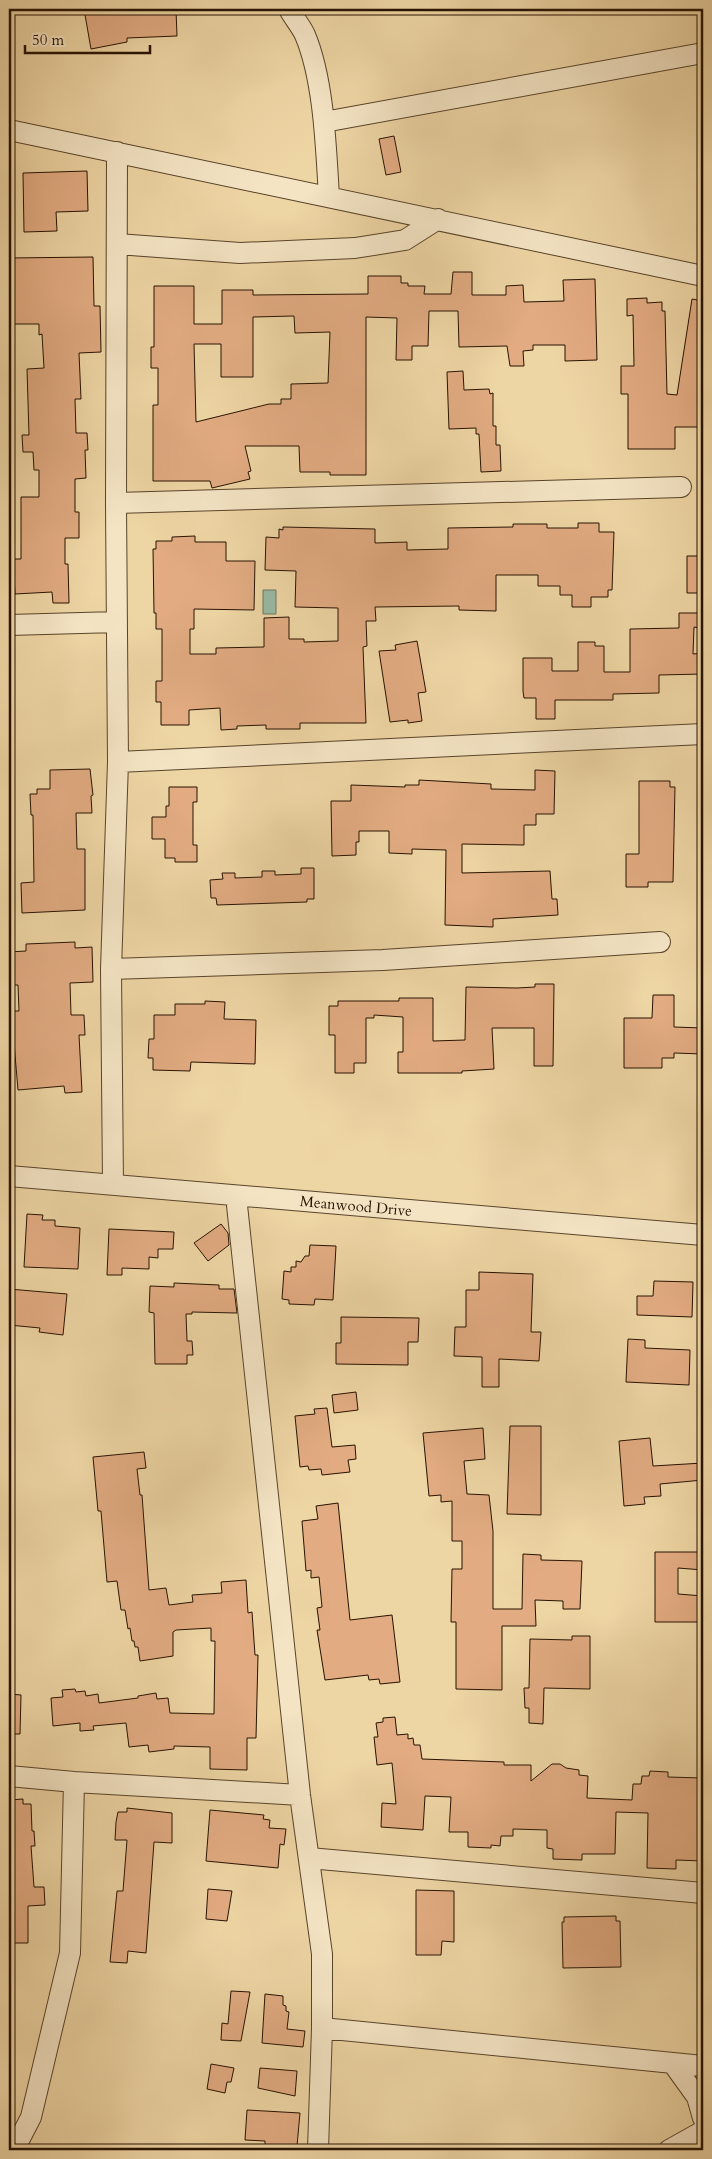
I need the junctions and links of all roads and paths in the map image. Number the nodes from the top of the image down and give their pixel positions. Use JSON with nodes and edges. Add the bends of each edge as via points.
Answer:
{"nodes":[{"id":1,"x":289,"y":9,"type":"edge"},
{"id":2,"x":703,"y":53,"type":"edge"},
{"id":3,"x":324,"y":122,"type":"junction"},
{"id":4,"x":9,"y":130,"type":"edge"},
{"id":5,"x":117,"y":152,"type":"junction"},
{"id":6,"x":329,"y":197,"type":"junction"},
{"id":7,"x":438,"y":219,"type":"junction"},
{"id":8,"x":117,"y":244,"type":"junction"},
{"id":9,"x":703,"y":276,"type":"edge"},
{"id":10,"x":681,"y":487,"type":"dead end"},
{"id":11,"x":116,"y":503,"type":"junction"},
{"id":12,"x":117,"y":622,"type":"junction"},
{"id":13,"x":9,"y":625,"type":"edge"},
{"id":14,"x":703,"y":734,"type":"edge"},
{"id":15,"x":118,"y":762,"type":"junction"},
{"id":16,"x":660,"y":942,"type":"dead end"},
{"id":17,"x":111,"y":969,"type":"junction"},
{"id":18,"x":9,"y":1176,"type":"edge"},
{"id":19,"x":113,"y":1184,"type":"junction"},
{"id":20,"x":236,"y":1196,"type":"junction"},
{"id":21,"x":703,"y":1235,"type":"edge"},
{"id":22,"x":9,"y":1776,"type":"edge"},
{"id":23,"x":74,"y":1782,"type":"junction"},
{"id":24,"x":300,"y":1795,"type":"junction"},
{"id":25,"x":309,"y":1858,"type":"junction"},
{"id":26,"x":703,"y":1893,"type":"edge"},
{"id":27,"x":322,"y":2028,"type":"junction"},
{"id":28,"x":674,"y":2065,"type":"junction"},
{"id":29,"x":703,"y":2066,"type":"edge"},
{"id":30,"x":703,"y":2118,"type":"edge"},
{"id":31,"x":703,"y":2131,"type":"edge"},
{"id":32,"x":14,"y":2150,"type":"edge"},
{"id":33,"x":318,"y":2150,"type":"edge"},
{"id":34,"x":669,"y":2150,"type":"edge"}],
"edges":[{"from":1,"to":3,"type":"street","via":[[304,34]]},
{"from":2,"to":3,"type":"street"},
{"from":3,"to":6,"type":"street"},
{"from":4,"to":5,"type":"street"},
{"from":5,"to":6,"type":"street"},
{"from":5,"to":8,"type":"street"},
{"from":6,"to":7,"type":"street"},
{"from":7,"to":8,"type":"street","via":[[405,240],[355,248],[240,253]]},
{"from":7,"to":9,"type":"street"},
{"from":8,"to":11,"type":"street"},
{"from":10,"to":11,"type":"street"},
{"from":11,"to":12,"type":"street"},
{"from":12,"to":13,"type":"street"},
{"from":12,"to":15,"type":"street"},
{"from":14,"to":15,"type":"street"},
{"from":15,"to":17,"type":"street"},
{"from":16,"to":17,"type":"street","via":[[383,960]]},
{"from":17,"to":19,"type":"street"},
{"from":18,"to":19,"type":"street","name":"Meanwood Drive"},
{"from":19,"to":20,"type":"street","name":"Meanwood Drive"},
{"from":20,"to":21,"type":"street","name":"Meanwood Drive"},
{"from":20,"to":24,"type":"street"},
{"from":22,"to":23,"type":"street"},
{"from":23,"to":24,"type":"street"},
{"from":23,"to":32,"type":"street","via":[[70,1953],[31,2116]]},
{"from":24,"to":25,"type":"street"},
{"from":25,"to":26,"type":"street"},
{"from":25,"to":27,"type":"street","via":[[322,1954]]},
{"from":27,"to":28,"type":"street"},
{"from":27,"to":33,"type":"street"},
{"from":28,"to":29,"type":"street"},
{"from":28,"to":30,"type":"street","via":[[697,2097]]},
{"from":31,"to":34,"type":"street"}]}
